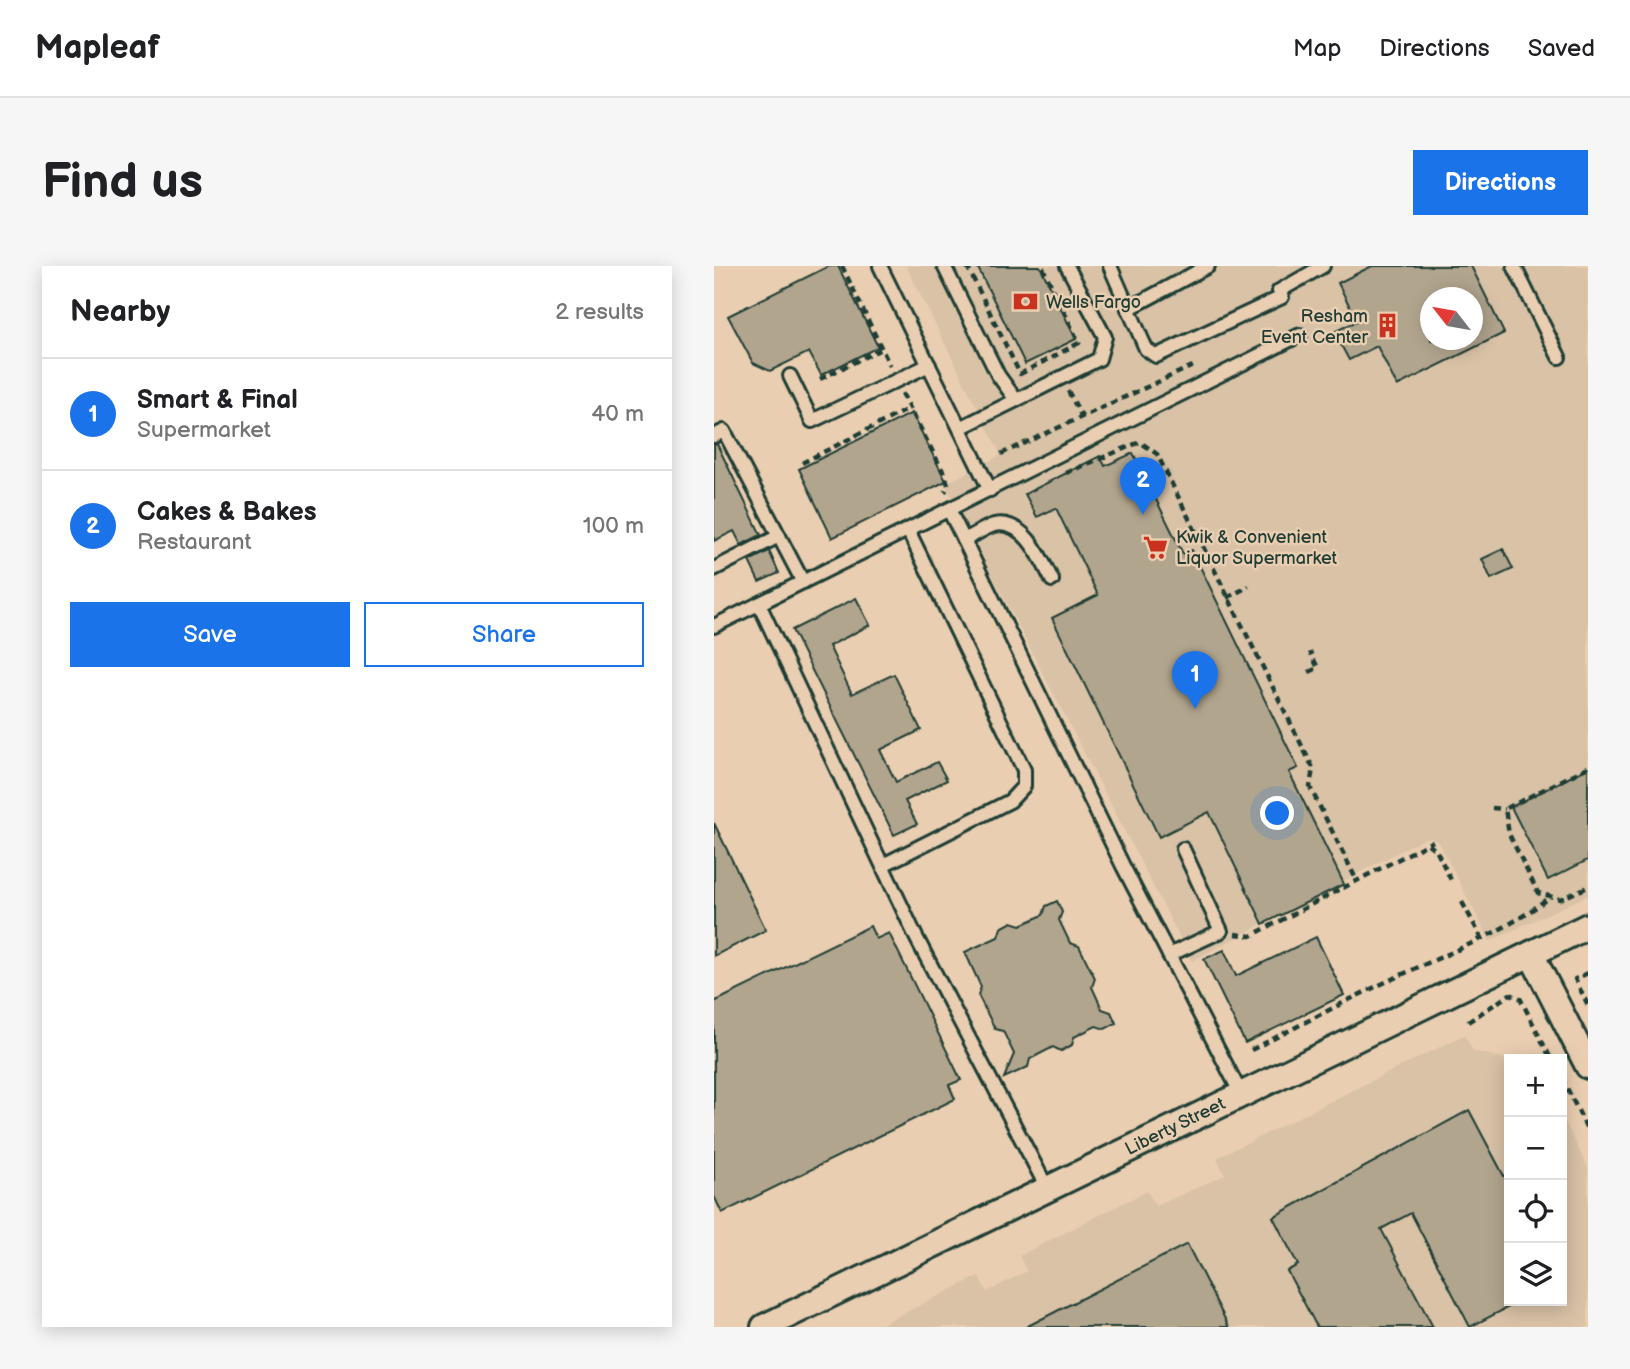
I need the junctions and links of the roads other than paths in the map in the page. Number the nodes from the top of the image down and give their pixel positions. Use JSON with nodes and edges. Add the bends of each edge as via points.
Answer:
{"nodes":[{"id":1,"x":880,"y":266,"type":"edge"},
{"id":2,"x":944,"y":266,"type":"edge"},
{"id":3,"x":1067,"y":266,"type":"edge"},
{"id":4,"x":1110,"y":266,"type":"edge"},
{"id":5,"x":1208,"y":266,"type":"edge"},
{"id":6,"x":1323,"y":266,"type":"edge"},
{"id":7,"x":1514,"y":266,"type":"edge"},
{"id":8,"x":1128,"y":309,"type":"junction"},
{"id":9,"x":1300,"y":335,"type":"dead end"},
{"id":10,"x":1559,"y":357,"type":"dead end"},
{"id":11,"x":929,"y":365,"type":"junction"},
{"id":12,"x":790,"y":376,"type":"dead end"},
{"id":13,"x":1016,"y":400,"type":"junction"},
{"id":14,"x":960,"y":428,"type":"junction"},
{"id":15,"x":714,"y":436,"type":"edge"},
{"id":16,"x":990,"y":489,"type":"junction"},
{"id":17,"x":949,"y":510,"type":"junction"},
{"id":18,"x":908,"y":530,"type":"junction"},
{"id":19,"x":779,"y":536,"type":"junction"},
{"id":20,"x":964,"y":540,"type":"junction"},
{"id":21,"x":714,"y":569,"type":"edge"},
{"id":22,"x":1052,"y":580,"type":"dead end"},
{"id":23,"x":803,"y":582,"type":"junction"},
{"id":24,"x":760,"y":604,"type":"junction"},
{"id":25,"x":714,"y":626,"type":"edge"},
{"id":26,"x":1183,"y":849,"type":"dead end"},
{"id":27,"x":883,"y":865,"type":"junction"},
{"id":28,"x":1588,"y":926,"type":"edge"},
{"id":29,"x":1531,"y":954,"type":"junction"},
{"id":30,"x":1169,"y":956,"type":"junction"},
{"id":31,"x":1588,"y":1066,"type":"edge"},
{"id":32,"x":1241,"y":1094,"type":"junction"},
{"id":33,"x":1047,"y":1188,"type":"junction"},
{"id":34,"x":764,"y":1327,"type":"edge"}],
"edges":[{"from":1,"to":11,"type":"lane"},
{"from":2,"to":13,"type":"lane","via":[[998,375]]},
{"from":3,"to":13,"type":"lane","via":[[1105,337],[1099,359]]},
{"from":4,"to":8,"type":"lane"},
{"from":5,"to":8,"type":"lane"},
{"from":6,"to":8,"type":"lane","via":[[1280,294],[1156,356],[1146,349]]},
{"from":7,"to":10,"type":"lane"},
{"from":9,"to":16,"type":"lane"},
{"from":11,"to":12,"type":"lane","via":[[812,421]]},
{"from":11,"to":14,"type":"lane"},
{"from":13,"to":14,"type":"lane"},
{"from":14,"to":16,"type":"lane"},
{"from":15,"to":19,"type":"lane","via":[[723,431]]},
{"from":16,"to":17,"type":"lane"},
{"from":17,"to":18,"type":"lane"},
{"from":17,"to":20,"type":"lane"},
{"from":18,"to":23,"type":"lane"},
{"from":18,"to":27,"type":"lane","via":[[1024,770],[1024,786],[1010,801]]},
{"from":19,"to":21,"type":"lane"},
{"from":19,"to":23,"type":"lane"},
{"from":20,"to":22,"type":"lane","via":[[996,524],[1009,527],[1037,549]]},
{"from":20,"to":30,"type":"lane"},
{"from":23,"to":24,"type":"lane"},
{"from":24,"to":25,"type":"lane"},
{"from":24,"to":27,"type":"lane"},
{"from":26,"to":30,"type":"lane","via":[[1221,931]]},
{"from":27,"to":33,"type":"lane"},
{"from":28,"to":29,"type":"street","name":"Liberty Street"},
{"from":29,"to":31,"type":"street"},
{"from":29,"to":32,"type":"street","name":"Liberty Street"},
{"from":30,"to":32,"type":"lane"},
{"from":32,"to":33,"type":"street","name":"Liberty Street"},
{"from":33,"to":34,"type":"street","name":"Liberty Street"}]}
